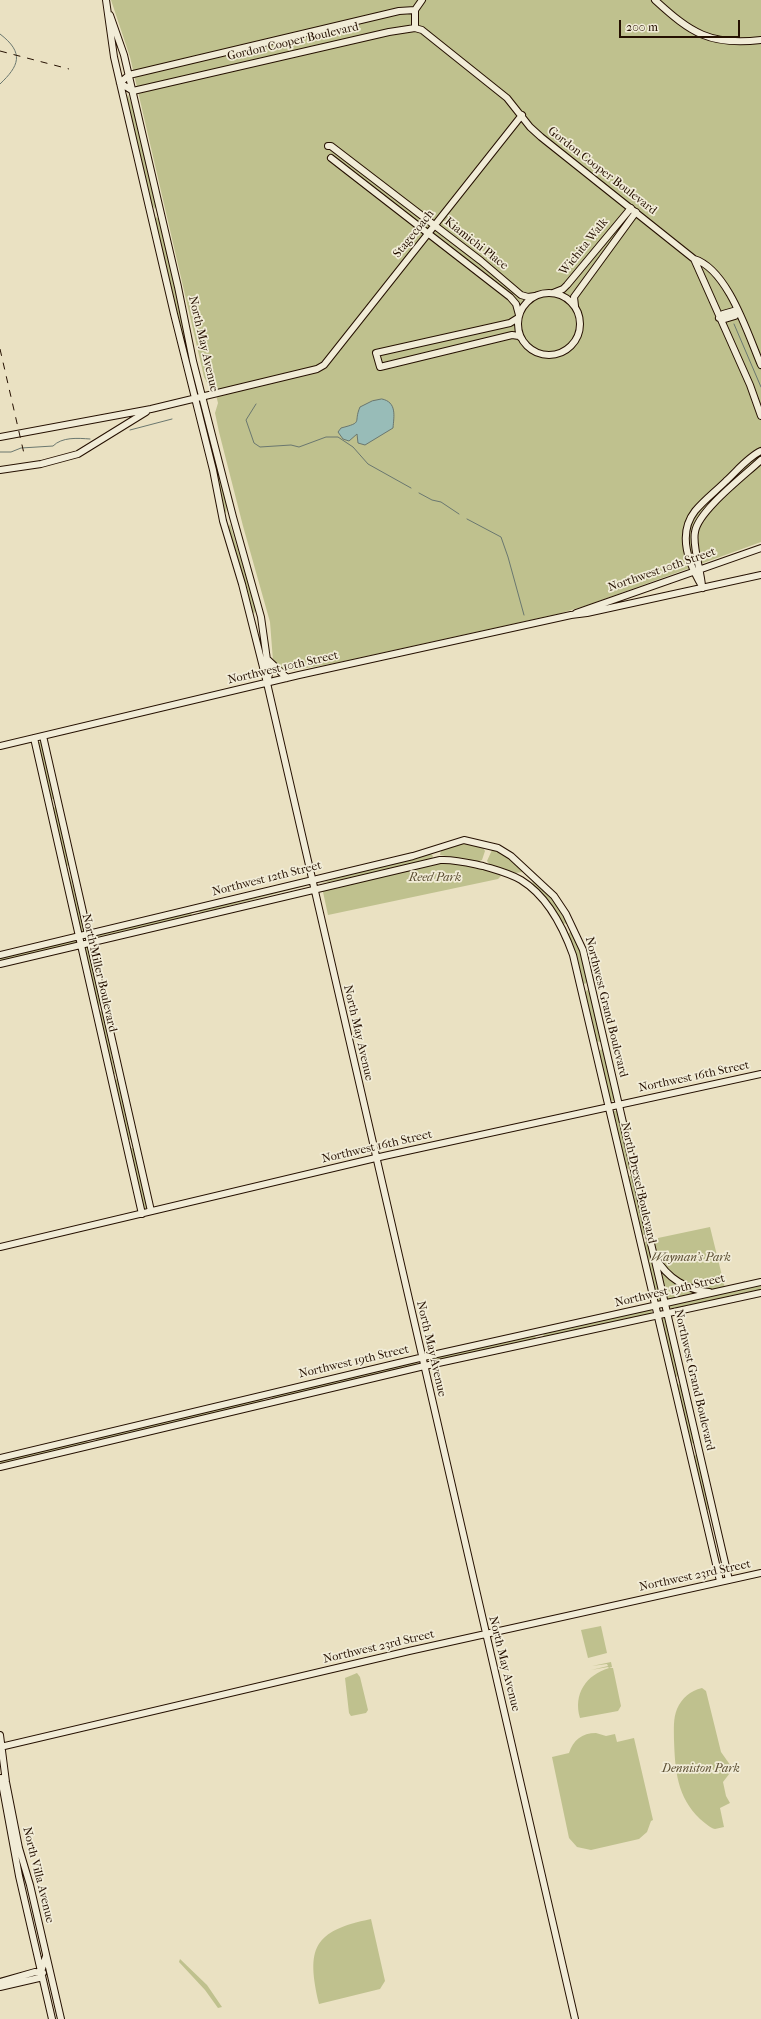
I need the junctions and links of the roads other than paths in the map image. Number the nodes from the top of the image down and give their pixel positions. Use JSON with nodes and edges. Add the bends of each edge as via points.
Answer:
{"nodes":[{"id":1,"x":106,"y":0,"type":"edge"},
{"id":2,"x":422,"y":0,"type":"edge"},
{"id":3,"x":655,"y":0,"type":"edge"},
{"id":4,"x":415,"y":10,"type":"junction"},
{"id":5,"x":109,"y":11,"type":"junction"},
{"id":6,"x":415,"y":28,"type":"junction"},
{"id":7,"x":761,"y":40,"type":"edge"},
{"id":8,"x":129,"y":75,"type":"junction"},
{"id":9,"x":120,"y":83,"type":"junction"},
{"id":10,"x":133,"y":91,"type":"junction"},
{"id":11,"x":522,"y":115,"type":"junction"},
{"id":12,"x":328,"y":146,"type":"dead end"},
{"id":13,"x":331,"y":158,"type":"dead end"},
{"id":14,"x":633,"y":210,"type":"junction"},
{"id":15,"x":435,"y":226,"type":"junction"},
{"id":16,"x":428,"y":233,"type":"junction"},
{"id":17,"x":694,"y":259,"type":"junction"},
{"id":18,"x":550,"y":293,"type":"junction"},
{"id":19,"x":535,"y":296,"type":"junction"},
{"id":20,"x":576,"y":309,"type":"junction"},
{"id":21,"x":737,"y":310,"type":"junction"},
{"id":22,"x":519,"y":316,"type":"junction"},
{"id":23,"x":719,"y":318,"type":"junction"},
{"id":24,"x":522,"y":339,"type":"junction"},
{"id":25,"x":411,"y":345,"type":"junction"},
{"id":26,"x":414,"y":358,"type":"junction"},
{"id":27,"x":761,"y":365,"type":"edge"},
{"id":28,"x":203,"y":396,"type":"junction"},
{"id":29,"x":195,"y":398,"type":"junction"},
{"id":30,"x":151,"y":409,"type":"junction"},
{"id":31,"x":761,"y":416,"type":"edge"},
{"id":32,"x":0,"y":437,"type":"edge"},
{"id":33,"x":761,"y":444,"type":"edge"},
{"id":34,"x":759,"y":452,"type":"edge"},
{"id":35,"x":761,"y":460,"type":"edge"},
{"id":36,"x":0,"y":470,"type":"edge"},
{"id":37,"x":761,"y":548,"type":"edge"},
{"id":38,"x":701,"y":569,"type":"junction"},
{"id":39,"x":693,"y":571,"type":"junction"},
{"id":40,"x":761,"y":575,"type":"edge"},
{"id":41,"x":703,"y":588,"type":"junction"},
{"id":42,"x":571,"y":615,"type":"junction"},
{"id":43,"x":261,"y":617,"type":"junction"},
{"id":44,"x":251,"y":620,"type":"junction"},
{"id":45,"x":267,"y":659,"type":"junction"},
{"id":46,"x":287,"y":678,"type":"junction"},
{"id":47,"x":267,"y":683,"type":"junction"},
{"id":48,"x":43,"y":736,"type":"junction"},
{"id":49,"x":34,"y":738,"type":"junction"},
{"id":50,"x":0,"y":746,"type":"edge"},
{"id":51,"x":531,"y":874,"type":"joint"},
{"id":52,"x":516,"y":877,"type":"joint"},
{"id":53,"x":312,"y":880,"type":"junction"},
{"id":54,"x":314,"y":889,"type":"junction"},
{"id":55,"x":88,"y":934,"type":"junction"},
{"id":56,"x":79,"y":936,"type":"junction"},
{"id":57,"x":90,"y":942,"type":"junction"},
{"id":58,"x":81,"y":945,"type":"junction"},
{"id":59,"x":0,"y":955,"type":"edge"},
{"id":60,"x":0,"y":964,"type":"edge"},
{"id":61,"x":761,"y":1074,"type":"edge"},
{"id":62,"x":619,"y":1105,"type":"junction"},
{"id":63,"x":609,"y":1107,"type":"junction"},
{"id":64,"x":376,"y":1158,"type":"junction"},
{"id":65,"x":151,"y":1212,"type":"junction"},
{"id":66,"x":142,"y":1214,"type":"junction"},
{"id":67,"x":0,"y":1247,"type":"edge"},
{"id":68,"x":653,"y":1252,"type":"junction"},
{"id":69,"x":761,"y":1282,"type":"edge"},
{"id":70,"x":716,"y":1292,"type":"junction"},
{"id":71,"x":761,"y":1293,"type":"edge"},
{"id":72,"x":665,"y":1303,"type":"junction"},
{"id":73,"x":655,"y":1306,"type":"junction"},
{"id":74,"x":667,"y":1314,"type":"junction"},
{"id":75,"x":658,"y":1315,"type":"junction"},
{"id":76,"x":422,"y":1357,"type":"junction"},
{"id":77,"x":424,"y":1366,"type":"junction"},
{"id":78,"x":0,"y":1458,"type":"edge"},
{"id":79,"x":0,"y":1467,"type":"edge"},
{"id":80,"x":761,"y":1573,"type":"edge"},
{"id":81,"x":728,"y":1580,"type":"junction"},
{"id":82,"x":720,"y":1582,"type":"junction"},
{"id":83,"x":485,"y":1634,"type":"junction"},
{"id":84,"x":0,"y":1735,"type":"edge"},
{"id":85,"x":1,"y":1748,"type":"edge"},
{"id":86,"x":0,"y":1770,"type":"edge"},
{"id":87,"x":22,"y":1860,"type":"junction"},
{"id":88,"x":20,"y":1878,"type":"junction"},
{"id":89,"x":30,"y":1885,"type":"junction"},
{"id":90,"x":46,"y":1956,"type":"junction"},
{"id":91,"x":41,"y":1972,"type":"junction"},
{"id":92,"x":52,"y":1981,"type":"junction"},
{"id":93,"x":0,"y":1982,"type":"edge"},
{"id":94,"x":0,"y":1987,"type":"edge"},
{"id":95,"x":52,"y":2019,"type":"edge"},
{"id":96,"x":61,"y":2019,"type":"edge"},
{"id":97,"x":575,"y":2019,"type":"edge"}],
"edges":[{"from":1,"to":5,"type":"street","name":"North May Avenue"},
{"from":2,"to":4,"type":"street"},
{"from":3,"to":7,"type":"street","via":[[682,24],[702,36],[727,41]]},
{"from":4,"to":6,"type":"street"},
{"from":4,"to":8,"type":"street","name":"Gordon Cooper Boulevard","via":[[399,11]]},
{"from":5,"to":8,"type":"street","name":"North May Avenue"},
{"from":5,"to":9,"type":"street","name":"North May Avenue","via":[[113,52]]},
{"from":6,"to":10,"type":"street","name":"Gordon Cooper Boulevard","via":[[360,38]]},
{"from":6,"to":11,"type":"street","name":"Gordon Cooper Boulevard","via":[[422,30],[482,76]]},
{"from":8,"to":9,"type":"street","name":"Gordon Cooper Boulevard"},
{"from":8,"to":10,"type":"street","name":"North May Avenue"},
{"from":9,"to":10,"type":"street"},
{"from":9,"to":29,"type":"street","name":"North May Avenue"},
{"from":10,"to":28,"type":"street","name":"North May Avenue"},
{"from":11,"to":14,"type":"street","name":"Gordon Cooper Boulevard","via":[[530,128]]},
{"from":11,"to":15,"type":"street","name":"Stagecoach"},
{"from":12,"to":15,"type":"street","name":"Kiamichi Place"},
{"from":13,"to":16,"type":"street","name":"Kiamichi Place"},
{"from":14,"to":17,"type":"street","name":"Gordon Cooper Boulevard"},
{"from":14,"to":18,"type":"street","name":"Wichita Walk","via":[[563,289]]},
{"from":14,"to":20,"type":"street","name":"Wichita Walk","via":[[574,297]]},
{"from":15,"to":16,"type":"street","name":"Stagecoach"},
{"from":15,"to":19,"type":"street","name":"Kiamichi Place","via":[[521,295],[528,298]]},
{"from":16,"to":22,"type":"street","name":"Kiamichi Place","via":[[510,297],[516,304]]},
{"from":16,"to":28,"type":"street","name":"Stagecoach","via":[[324,365],[317,369]]},
{"from":17,"to":21,"type":"street","name":"Gordon Cooper Boulevard","via":[[723,282]]},
{"from":17,"to":23,"type":"street","name":"Gordon Cooper Boulevard"},
{"from":18,"to":19,"type":"street"},
{"from":18,"to":20,"type":"street","via":[[564,297]]},
{"from":19,"to":22,"type":"street","via":[[526,303]]},
{"from":20,"to":24,"type":"street","via":[[580,321],[578,333],[573,343],[562,351],[540,353],[529,347]]},
{"from":21,"to":23,"type":"street","via":[[723,314]]},
{"from":21,"to":27,"type":"street","name":"Gordon Cooper Boulevard"},
{"from":22,"to":24,"type":"street","via":[[518,327]]},
{"from":22,"to":25,"type":"street","via":[[510,322]]},
{"from":23,"to":31,"type":"street","name":"Gordon Cooper Boulevard","via":[[750,385]]},
{"from":24,"to":26,"type":"street","via":[[512,335]]},
{"from":25,"to":26,"type":"street"},
{"from":25,"to":26,"type":"street","via":[[376,353],[380,367]]},
{"from":28,"to":29,"type":"street"},
{"from":28,"to":43,"type":"street","name":"North May Avenue"},
{"from":29,"to":30,"type":"street"},
{"from":29,"to":44,"type":"street","name":"North May Avenue","via":[[223,520]]},
{"from":30,"to":32,"type":"street"},
{"from":30,"to":36,"type":"street","via":[[78,454],[41,464]]},
{"from":33,"to":34,"type":"street"},
{"from":34,"to":39,"type":"street","via":[[699,506],[691,517],[685,538]]},
{"from":35,"to":38,"type":"street","via":[[700,518],[694,532],[694,540]]},
{"from":37,"to":38,"type":"street","name":"Northwest 10th Street"},
{"from":38,"to":39,"type":"street","name":"Northwest 10th Street"},
{"from":38,"to":41,"type":"street"},
{"from":39,"to":41,"type":"street"},
{"from":39,"to":42,"type":"street","name":"Northwest 10th Street"},
{"from":40,"to":41,"type":"street","name":"Northwest 10th Street"},
{"from":41,"to":42,"type":"street","name":"Northwest 10th Street"},
{"from":42,"to":46,"type":"street","name":"Northwest 10th Street"},
{"from":43,"to":44,"type":"street"},
{"from":43,"to":45,"type":"street","name":"North May Avenue"},
{"from":44,"to":47,"type":"street","name":"North May Avenue"},
{"from":45,"to":46,"type":"street"},
{"from":45,"to":47,"type":"street","name":"North May Avenue"},
{"from":46,"to":47,"type":"street","name":"Northwest 10th Street"},
{"from":47,"to":48,"type":"street","name":"Northwest 10th Street"},
{"from":47,"to":53,"type":"street","name":"North May Avenue"},
{"from":48,"to":49,"type":"street","name":"Northwest 10th Street"},
{"from":48,"to":55,"type":"street","name":"North Miller Boulevard"},
{"from":49,"to":50,"type":"street","name":"Northwest 10th Street"},
{"from":49,"to":56,"type":"street","name":"North Miller Boulevard"},
{"from":51,"to":53,"type":"street","name":"Northwest 12th Street","via":[[498,848],[464,840],[427,852]]},
{"from":51,"to":62,"type":"street","name":"Northwest Grand Boulevard","via":[[554,896],[566,914],[583,950]]},
{"from":52,"to":54,"type":"street","name":"Northwest 12th Street","via":[[448,859]]},
{"from":52,"to":63,"type":"street","name":"North Drexel Boulevard","via":[[533,889],[552,911],[568,941]]},
{"from":53,"to":54,"type":"street","name":"North May Avenue"},
{"from":53,"to":55,"type":"street","name":"Northwest 12th Street"},
{"from":54,"to":57,"type":"street","name":"Northwest 12th Street"},
{"from":54,"to":64,"type":"street","name":"North May Avenue"},
{"from":55,"to":56,"type":"street","name":"Northwest 12th Street"},
{"from":55,"to":57,"type":"street","name":"North Miller Boulevard"},
{"from":56,"to":58,"type":"street","name":"North Miller Boulevard"},
{"from":56,"to":59,"type":"street","name":"Northwest 12th Street"},
{"from":57,"to":58,"type":"street","name":"Northwest 12th Street"},
{"from":57,"to":65,"type":"street","name":"North Miller Boulevard"},
{"from":58,"to":60,"type":"street","name":"Northwest 12th Street"},
{"from":58,"to":66,"type":"street","name":"North Miller Boulevard"},
{"from":61,"to":62,"type":"street","name":"Northwest 16th Street"},
{"from":62,"to":63,"type":"street","name":"Northwest 16th Street"},
{"from":62,"to":68,"type":"street","name":"Northwest Grand Boulevard"},
{"from":63,"to":64,"type":"street","name":"Northwest 16th Street"},
{"from":63,"to":73,"type":"street","name":"North Drexel Boulevard"},
{"from":64,"to":65,"type":"street","name":"Northwest 16th Street"},
{"from":64,"to":76,"type":"street","name":"North May Avenue"},
{"from":65,"to":66,"type":"street","name":"Northwest 16th Street"},
{"from":66,"to":67,"type":"street","name":"Northwest 16th Street"},
{"from":68,"to":70,"type":"street","via":[[664,1269],[679,1282],[700,1291]]},
{"from":68,"to":72,"type":"street","name":"Northwest Grand Boulevard"},
{"from":69,"to":70,"type":"street","name":"Northwest 19th Street"},
{"from":70,"to":72,"type":"street","name":"Northwest 19th Street"},
{"from":71,"to":74,"type":"street","name":"Northwest 19th Street"},
{"from":72,"to":73,"type":"street","name":"Northwest 19th Street"},
{"from":72,"to":74,"type":"street","name":"Northwest Grand Boulevard"},
{"from":73,"to":75,"type":"street","name":"North Drexel Boulevard"},
{"from":73,"to":76,"type":"street","name":"Northwest 19th Street"},
{"from":74,"to":75,"type":"street","name":"Northwest 19th Street"},
{"from":74,"to":81,"type":"street","name":"Northwest Grand Boulevard"},
{"from":75,"to":77,"type":"street","name":"Northwest 19th Street"},
{"from":75,"to":82,"type":"street","name":"North Drexel Boulevard"},
{"from":76,"to":77,"type":"street","name":"North May Avenue"},
{"from":76,"to":78,"type":"street","name":"Northwest 19th Street"},
{"from":77,"to":79,"type":"street","name":"Northwest 19th Street"},
{"from":77,"to":83,"type":"street","name":"North May Avenue"},
{"from":80,"to":81,"type":"street","name":"Northwest 23rd Street"},
{"from":81,"to":82,"type":"street","name":"Northwest 23rd Street"},
{"from":82,"to":83,"type":"street","name":"Northwest 23rd Street"},
{"from":83,"to":85,"type":"street","name":"Northwest 23rd Street"},
{"from":83,"to":97,"type":"street","name":"North May Avenue"},
{"from":84,"to":85,"type":"street","name":"North Villa Avenue"},
{"from":85,"to":87,"type":"street","name":"North Villa Avenue"},
{"from":86,"to":88,"type":"street","name":"North Villa Avenue"},
{"from":87,"to":88,"type":"street"},
{"from":87,"to":89,"type":"street","name":"North Villa Avenue"},
{"from":88,"to":89,"type":"street"},
{"from":88,"to":91,"type":"street","name":"North Villa Avenue"},
{"from":89,"to":90,"type":"street","name":"North Villa Avenue"},
{"from":90,"to":91,"type":"street"},
{"from":90,"to":92,"type":"street","name":"North Villa Avenue"},
{"from":91,"to":92,"type":"street"},
{"from":91,"to":93,"type":"street"},
{"from":91,"to":94,"type":"street","via":[[39,1978]]},
{"from":91,"to":95,"type":"street","name":"North Villa Avenue"},
{"from":92,"to":96,"type":"street","name":"North Villa Avenue"}]}
